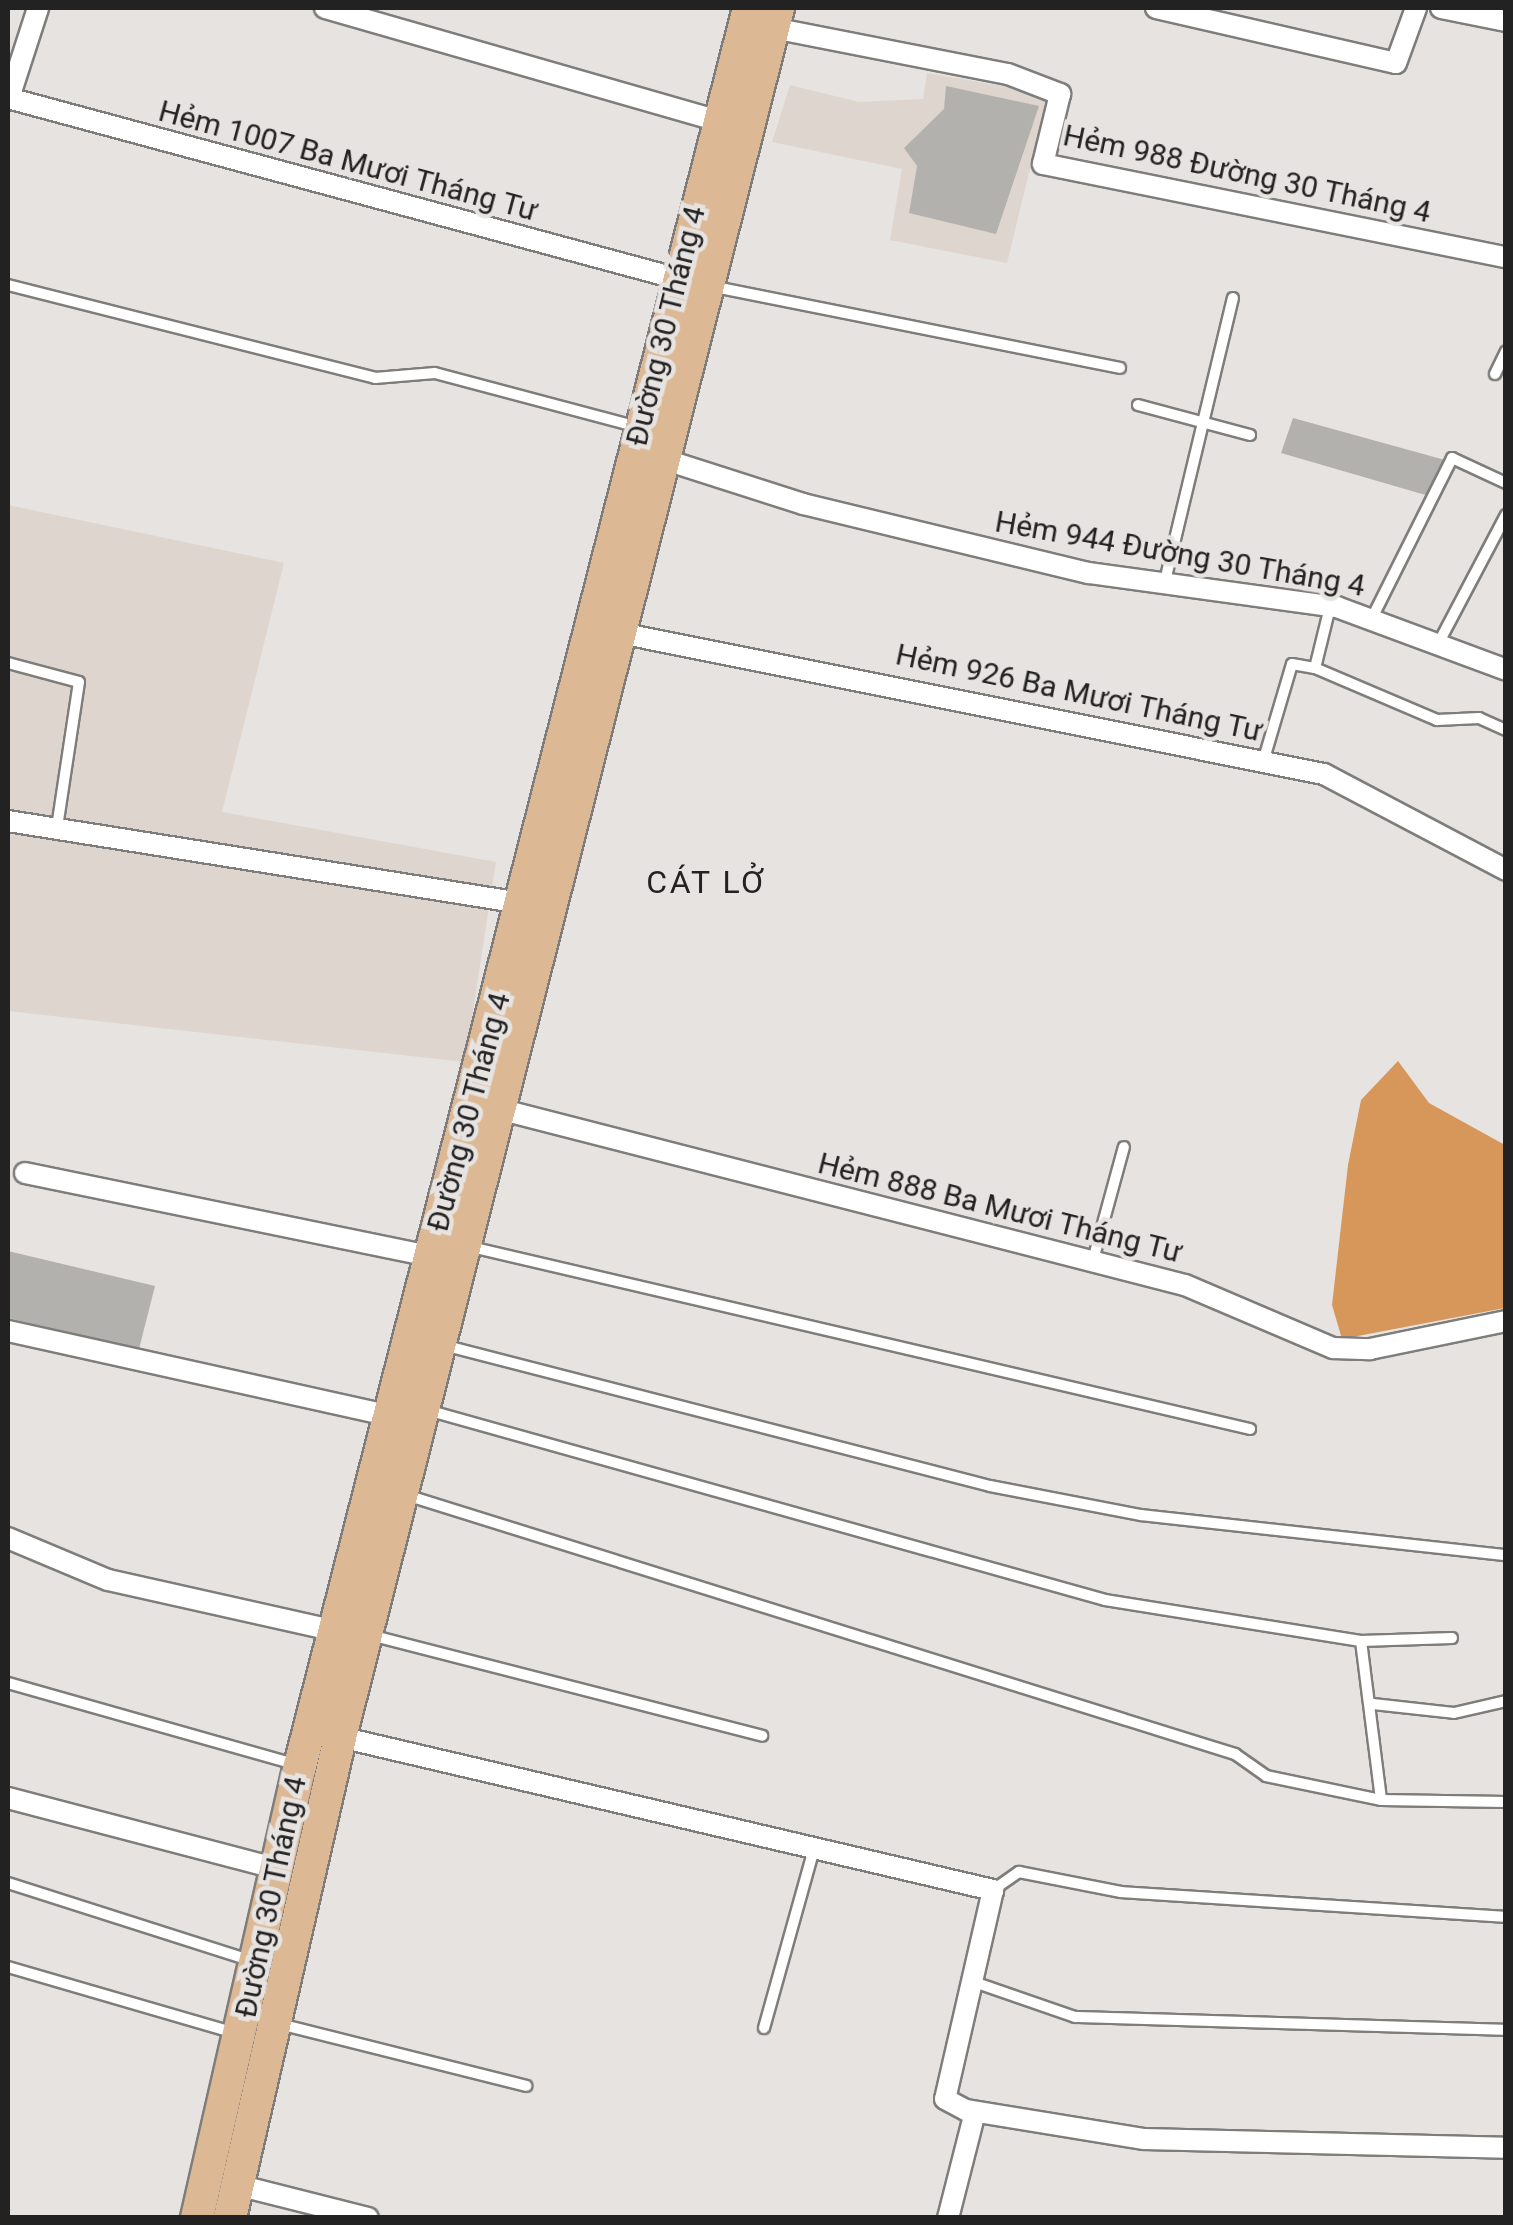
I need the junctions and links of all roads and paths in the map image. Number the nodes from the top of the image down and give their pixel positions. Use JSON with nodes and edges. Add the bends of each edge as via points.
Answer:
{"nodes":[{"id":1,"x":38,"y":8,"type":"edge"},
{"id":2,"x":326,"y":8,"type":"edge"},
{"id":3,"x":1156,"y":8,"type":"edge"},
{"id":4,"x":1416,"y":8,"type":"edge"},
{"id":5,"x":1441,"y":8,"type":"edge"},
{"id":6,"x":766,"y":14,"type":"edge"},
{"id":7,"x":1506,"y":21,"type":"edge"},
{"id":8,"x":8,"y":98,"type":"edge"},
{"id":9,"x":719,"y":121,"type":"junction"},
{"id":10,"x":1506,"y":257,"type":"edge"},
{"id":11,"x":691,"y":282,"type":"junction"},
{"id":12,"x":8,"y":285,"type":"edge"},
{"id":13,"x":1233,"y":298,"type":"dead end"},
{"id":14,"x":1506,"y":352,"type":"edge"},
{"id":15,"x":1120,"y":368,"type":"dead end"},
{"id":16,"x":1495,"y":374,"type":"dead end"},
{"id":17,"x":1138,"y":405,"type":"dead end"},
{"id":18,"x":1203,"y":423,"type":"junction"},
{"id":19,"x":641,"y":428,"type":"junction"},
{"id":20,"x":1250,"y":435,"type":"dead end"},
{"id":21,"x":666,"y":460,"type":"junction"},
{"id":22,"x":1506,"y":483,"type":"edge"},
{"id":23,"x":1506,"y":514,"type":"edge"},
{"id":24,"x":1165,"y":582,"type":"junction"},
{"id":25,"x":1330,"y":607,"type":"junction"},
{"id":26,"x":1372,"y":618,"type":"junction"},
{"id":27,"x":620,"y":633,"type":"junction"},
{"id":28,"x":1438,"y":644,"type":"junction"},
{"id":29,"x":8,"y":662,"type":"edge"},
{"id":30,"x":1315,"y":668,"type":"junction"},
{"id":31,"x":1506,"y":670,"type":"edge"},
{"id":32,"x":1506,"y":730,"type":"edge"},
{"id":33,"x":1263,"y":762,"type":"junction"},
{"id":34,"x":8,"y":821,"type":"edge"},
{"id":35,"x":57,"y":829,"type":"junction"},
{"id":36,"x":1506,"y":870,"type":"edge"},
{"id":37,"x":521,"y":903,"type":"junction"},
{"id":38,"x":554,"y":909,"type":"junction"},
{"id":39,"x":489,"y":1106,"type":"junction"},
{"id":40,"x":1124,"y":1147,"type":"dead end"},
{"id":41,"x":25,"y":1172,"type":"dead end"},
{"id":42,"x":470,"y":1246,"type":"junction"},
{"id":43,"x":431,"y":1256,"type":"junction"},
{"id":44,"x":1093,"y":1260,"type":"junction"},
{"id":45,"x":1506,"y":1321,"type":"edge"},
{"id":46,"x":8,"y":1331,"type":"edge"},
{"id":47,"x":442,"y":1344,"type":"junction"},
{"id":48,"x":426,"y":1410,"type":"junction"},
{"id":49,"x":392,"y":1416,"type":"junction"},
{"id":50,"x":1250,"y":1429,"type":"dead end"},
{"id":51,"x":405,"y":1495,"type":"junction"},
{"id":52,"x":8,"y":1538,"type":"edge"},
{"id":53,"x":1506,"y":1555,"type":"edge"},
{"id":54,"x":352,"y":1633,"type":"junction"},
{"id":55,"x":1452,"y":1638,"type":"dead end"},
{"id":56,"x":1361,"y":1641,"type":"junction"},
{"id":57,"x":8,"y":1683,"type":"edge"},
{"id":58,"x":1506,"y":1701,"type":"edge"},
{"id":59,"x":1373,"y":1704,"type":"junction"},
{"id":60,"x":762,"y":1736,"type":"dead end"},
{"id":61,"x":340,"y":1737,"type":"junction"},
{"id":62,"x":300,"y":1766,"type":"junction"},
{"id":63,"x":8,"y":1798,"type":"edge"},
{"id":64,"x":1381,"y":1800,"type":"junction"},
{"id":65,"x":1506,"y":1802,"type":"edge"},
{"id":66,"x":814,"y":1852,"type":"junction"},
{"id":67,"x":280,"y":1869,"type":"junction"},
{"id":68,"x":8,"y":1884,"type":"edge"},
{"id":69,"x":993,"y":1890,"type":"junction"},
{"id":70,"x":1506,"y":1917,"type":"edge"},
{"id":71,"x":257,"y":1963,"type":"junction"},
{"id":72,"x":8,"y":1967,"type":"edge"},
{"id":73,"x":974,"y":1982,"type":"junction"},
{"id":74,"x":274,"y":2022,"type":"junction"},
{"id":75,"x":764,"y":2028,"type":"dead end"},
{"id":76,"x":1506,"y":2030,"type":"edge"},
{"id":77,"x":241,"y":2034,"type":"junction"},
{"id":78,"x":526,"y":2086,"type":"dead end"},
{"id":79,"x":975,"y":2112,"type":"junction"},
{"id":80,"x":1506,"y":2148,"type":"edge"},
{"id":81,"x":237,"y":2185,"type":"junction"},
{"id":82,"x":197,"y":2218,"type":"edge"},
{"id":83,"x":230,"y":2218,"type":"edge"},
{"id":84,"x":368,"y":2218,"type":"edge"},
{"id":85,"x":948,"y":2218,"type":"edge"}],
"edges":[{"from":1,"to":8,"type":"street"},
{"from":2,"to":9,"type":"street"},
{"from":3,"to":4,"type":"street","via":[[1396,62]]},
{"from":5,"to":7,"type":"street"},
{"from":6,"to":9,"type":"main road","name":"Đường 30 Tháng 4"},
{"from":6,"to":10,"type":"street","name":"Hẻm 988 Đường 30 Tháng 4","via":[[1008,74],[1060,94],[1043,164]]},
{"from":6,"to":11,"type":"main road","name":"Đường 30 Tháng 4"},
{"from":8,"to":11,"type":"street","name":"Hẻm 1007 Ba Mươi Tháng Tư"},
{"from":9,"to":11,"type":"main road","name":"Đường 30 Tháng 4"},
{"from":11,"to":15,"type":"lane"},
{"from":11,"to":19,"type":"main road","name":"Đường 30 Tháng 4"},
{"from":11,"to":21,"type":"main road","name":"Đường 30 Tháng 4"},
{"from":12,"to":19,"type":"lane","via":[[375,378],[436,373]]},
{"from":13,"to":18,"type":"lane"},
{"from":14,"to":16,"type":"lane"},
{"from":17,"to":18,"type":"lane"},
{"from":18,"to":20,"type":"lane"},
{"from":18,"to":24,"type":"lane"},
{"from":19,"to":37,"type":"main road","name":"Đường 30 Tháng 4"},
{"from":21,"to":24,"type":"street","name":"Hẻm 944 Đường 30 Tháng 4","via":[[977,548]]},
{"from":21,"to":27,"type":"main road","name":"Đường 30 Tháng 4"},
{"from":22,"to":26,"type":"lane","via":[[1452,458]]},
{"from":23,"to":28,"type":"lane"},
{"from":24,"to":25,"type":"street","name":"Hẻm 944 Đường 30 Tháng 4"},
{"from":25,"to":26,"type":"street","name":"Hẻm 944 Đường 30 Tháng 4"},
{"from":25,"to":30,"type":"lane"},
{"from":26,"to":28,"type":"street","name":"Hẻm 944 Đường 30 Tháng 4"},
{"from":27,"to":33,"type":"street","name":"Hẻm 926 Ba Mươi Tháng Tư"},
{"from":27,"to":38,"type":"main road","name":"Đường 30 Tháng 4"},
{"from":28,"to":31,"type":"street","name":"Hẻm 944 Đường 30 Tháng 4"},
{"from":29,"to":35,"type":"lane","via":[[79,682]]},
{"from":30,"to":32,"type":"lane","via":[[1437,720],[1479,718]]},
{"from":30,"to":33,"type":"lane","via":[[1292,664]]},
{"from":33,"to":36,"type":"street","name":"Hẻm 926 Ba Mươi Tháng Tư","via":[[1367,790]]},
{"from":34,"to":35,"type":"street"},
{"from":35,"to":37,"type":"street"},
{"from":37,"to":38,"type":"main road"},
{"from":37,"to":39,"type":"main road","name":"Đường 30 Tháng 4"},
{"from":38,"to":39,"type":"main road","name":"Đường 30 Tháng 4"},
{"from":39,"to":42,"type":"main road","name":"Đường 30 Tháng 4"},
{"from":39,"to":43,"type":"main road","name":"Đường 30 Tháng 4"},
{"from":39,"to":44,"type":"street","name":"Hẻm 888 Ba Mươi Tháng Tư"},
{"from":40,"to":44,"type":"lane"},
{"from":41,"to":43,"type":"street"},
{"from":42,"to":47,"type":"main road","name":"Đường 30 Tháng 4"},
{"from":42,"to":50,"type":"lane"},
{"from":43,"to":49,"type":"main road","name":"Đường 30 Tháng 4"},
{"from":44,"to":45,"type":"street","name":"Hẻm 888 Ba Mươi Tháng Tư","via":[[1236,1302],[1332,1348],[1370,1349]]},
{"from":46,"to":49,"type":"street"},
{"from":47,"to":48,"type":"main road","name":"Đường 30 Tháng 4"},
{"from":47,"to":53,"type":"lane","via":[[1140,1516]]},
{"from":48,"to":51,"type":"main road","name":"Đường 30 Tháng 4"},
{"from":48,"to":56,"type":"lane","via":[[1054,1587]]},
{"from":49,"to":54,"type":"main road","name":"Đường 30 Tháng 4"},
{"from":51,"to":54,"type":"main road","name":"Đường 30 Tháng 4"},
{"from":51,"to":64,"type":"lane","via":[[1235,1754],[1266,1776]]},
{"from":52,"to":54,"type":"street","via":[[108,1580]]},
{"from":54,"to":60,"type":"lane"},
{"from":54,"to":61,"type":"main road","name":"Đường 30 Tháng 4"},
{"from":54,"to":62,"type":"main road","name":"Đường 30 Tháng 4"},
{"from":55,"to":56,"type":"lane"},
{"from":56,"to":59,"type":"lane"},
{"from":57,"to":62,"type":"lane"},
{"from":58,"to":59,"type":"lane","via":[[1454,1713]]},
{"from":59,"to":64,"type":"lane"},
{"from":61,"to":66,"type":"street"},
{"from":61,"to":74,"type":"main road","name":"Đường 30 Tháng 4"},
{"from":62,"to":67,"type":"main road","name":"Đường 30 Tháng 4"},
{"from":63,"to":67,"type":"street"},
{"from":64,"to":65,"type":"lane"},
{"from":66,"to":69,"type":"street"},
{"from":66,"to":75,"type":"lane"},
{"from":67,"to":71,"type":"main road","name":"Đường 30 Tháng 4"},
{"from":68,"to":71,"type":"lane"},
{"from":69,"to":70,"type":"lane","via":[[1019,1872],[1121,1892]]},
{"from":69,"to":73,"type":"street"},
{"from":71,"to":77,"type":"main road","name":"Đường 30 Tháng 4"},
{"from":72,"to":77,"type":"lane"},
{"from":73,"to":76,"type":"lane","via":[[1076,2017]]},
{"from":73,"to":79,"type":"street","via":[[945,2099]]},
{"from":74,"to":78,"type":"lane"},
{"from":74,"to":81,"type":"main road","name":"Đường 30 Tháng 4"},
{"from":77,"to":82,"type":"main road","name":"Đường 30 Tháng 4"},
{"from":79,"to":80,"type":"street","via":[[1144,2140]]},
{"from":79,"to":85,"type":"street"},
{"from":81,"to":83,"type":"main road","name":"Đường 30 Tháng 4"},
{"from":81,"to":84,"type":"street"}]}
